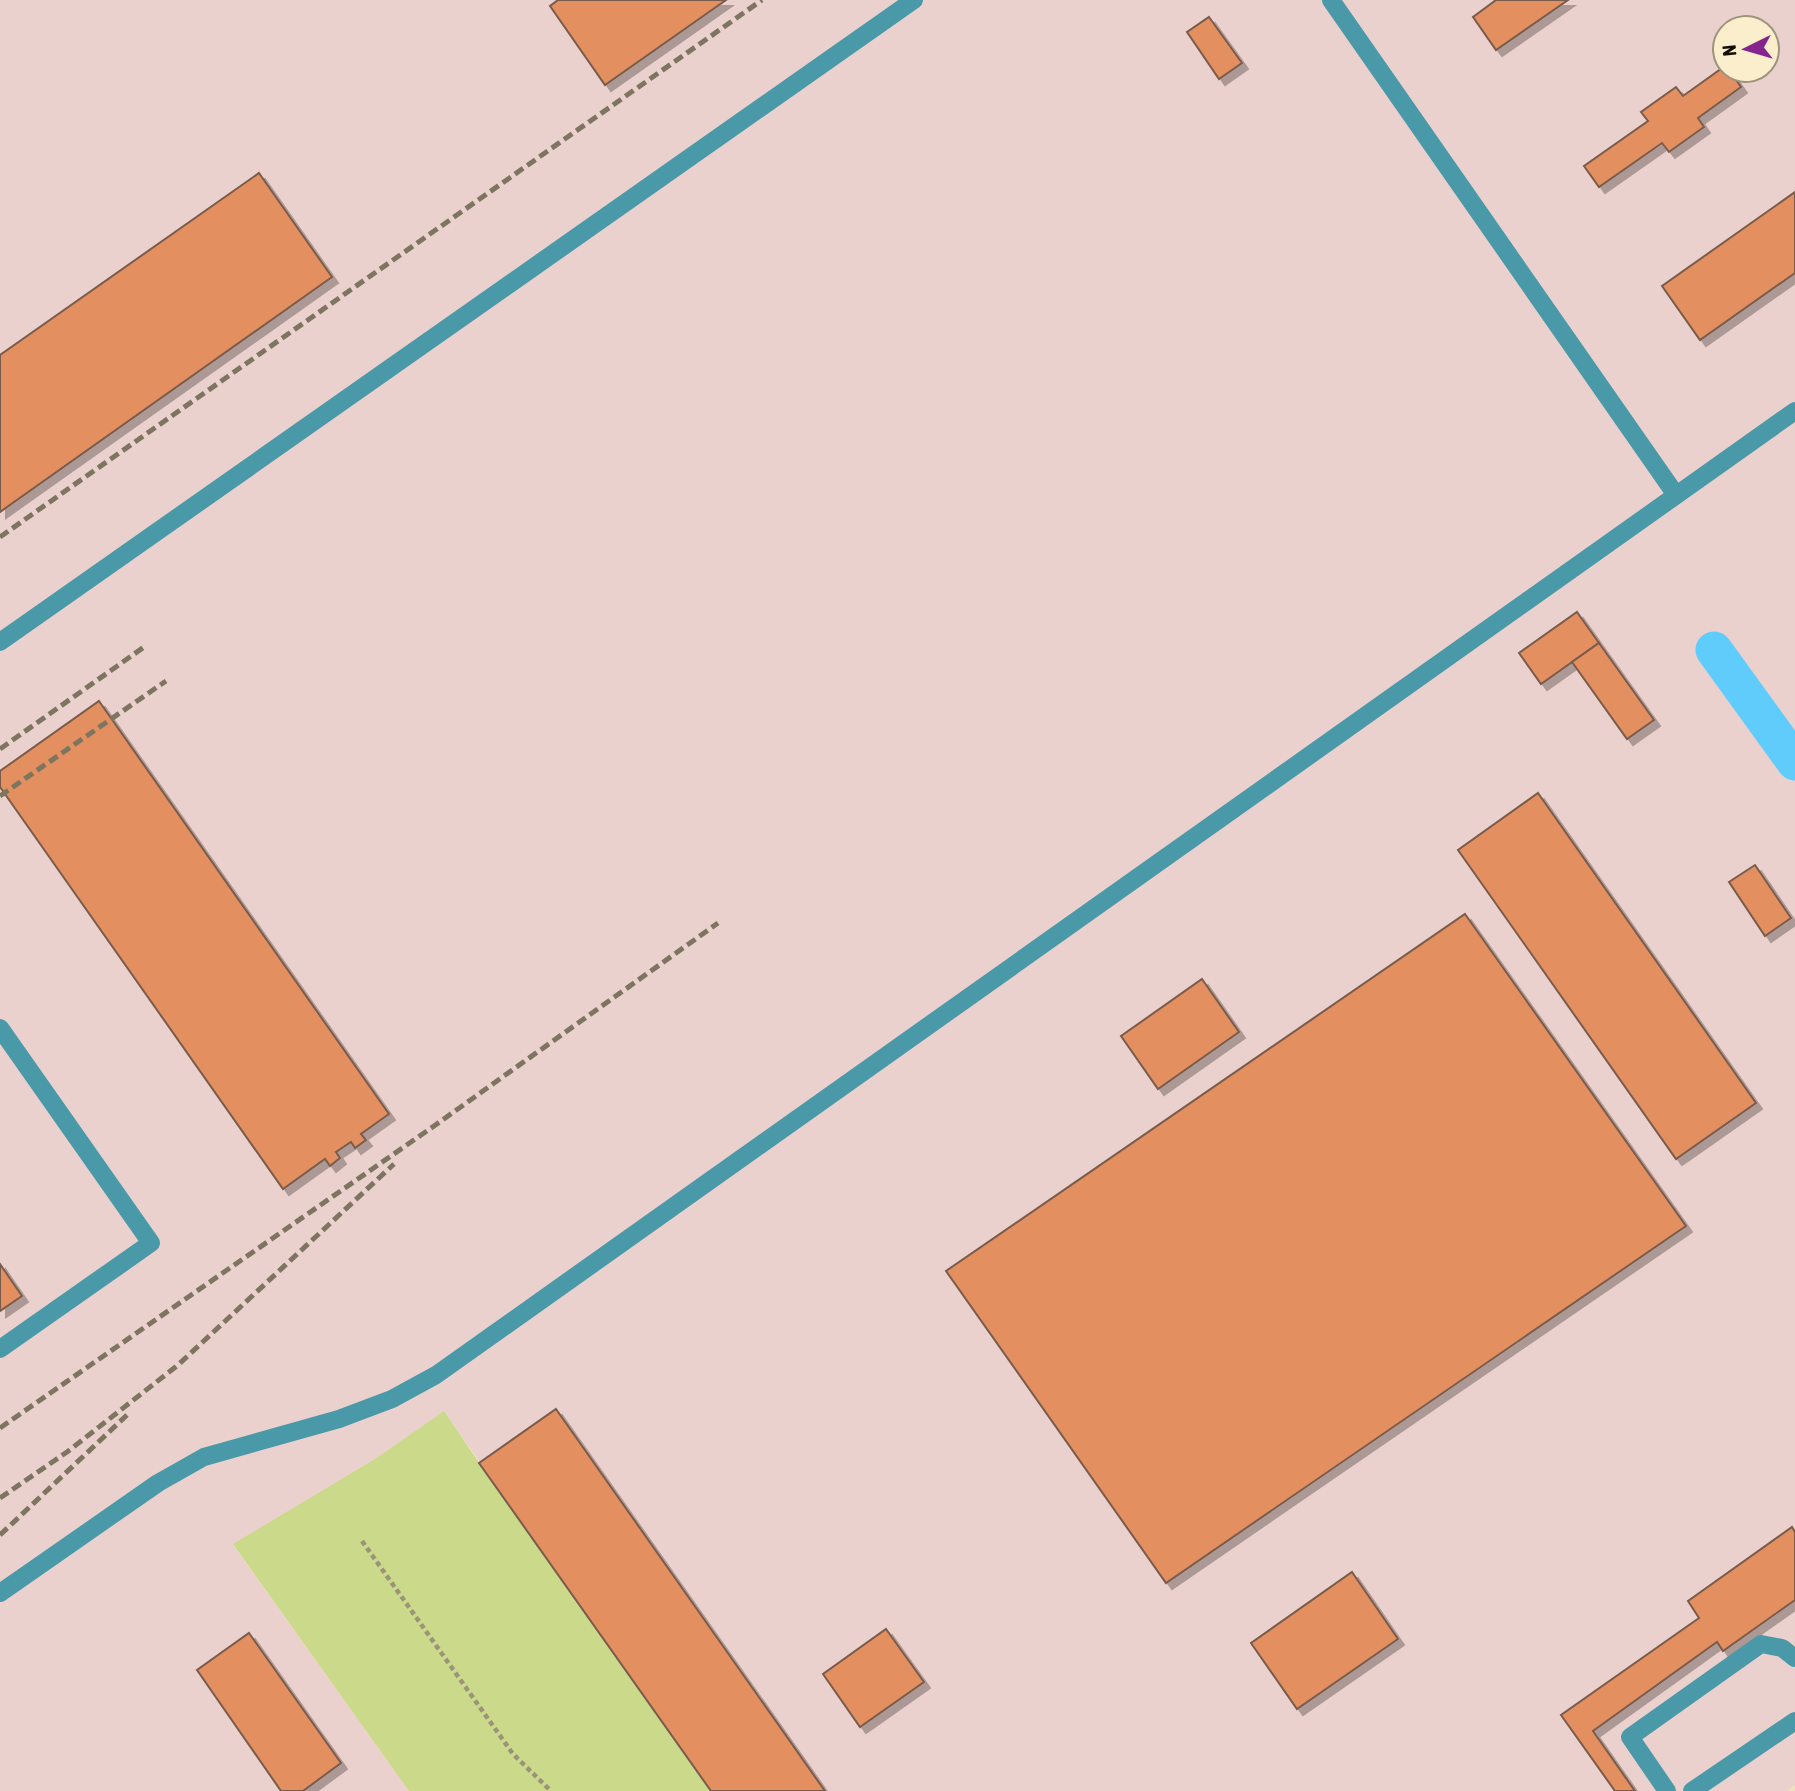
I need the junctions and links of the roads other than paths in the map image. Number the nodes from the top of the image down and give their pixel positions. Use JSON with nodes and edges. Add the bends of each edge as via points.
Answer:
{"nodes":[{"id":1,"x":914,"y":0,"type":"edge"},
{"id":2,"x":1331,"y":0,"type":"edge"},
{"id":3,"x":1795,"y":411,"type":"edge"},
{"id":4,"x":1676,"y":495,"type":"junction"},
{"id":5,"x":0,"y":642,"type":"edge"},
{"id":6,"x":0,"y":1028,"type":"edge"},
{"id":7,"x":0,"y":1349,"type":"edge"},
{"id":8,"x":0,"y":1593,"type":"edge"},
{"id":9,"x":1795,"y":1658,"type":"edge"},
{"id":10,"x":1795,"y":1721,"type":"edge"},
{"id":11,"x":1667,"y":1791,"type":"edge"},
{"id":12,"x":1692,"y":1791,"type":"edge"}],
"edges":[{"from":1,"to":5,"type":"lane"},
{"from":2,"to":4,"type":"lane"},
{"from":3,"to":4,"type":"lane"},
{"from":4,"to":8,"type":"lane","via":[[436,1375],[392,1399],[339,1419],[204,1457],[158,1483]]},
{"from":6,"to":7,"type":"lane","via":[[151,1243]]},
{"from":9,"to":11,"type":"lane","via":[[1783,1648],[1761,1644],[1630,1737]]},
{"from":10,"to":12,"type":"lane"}]}
